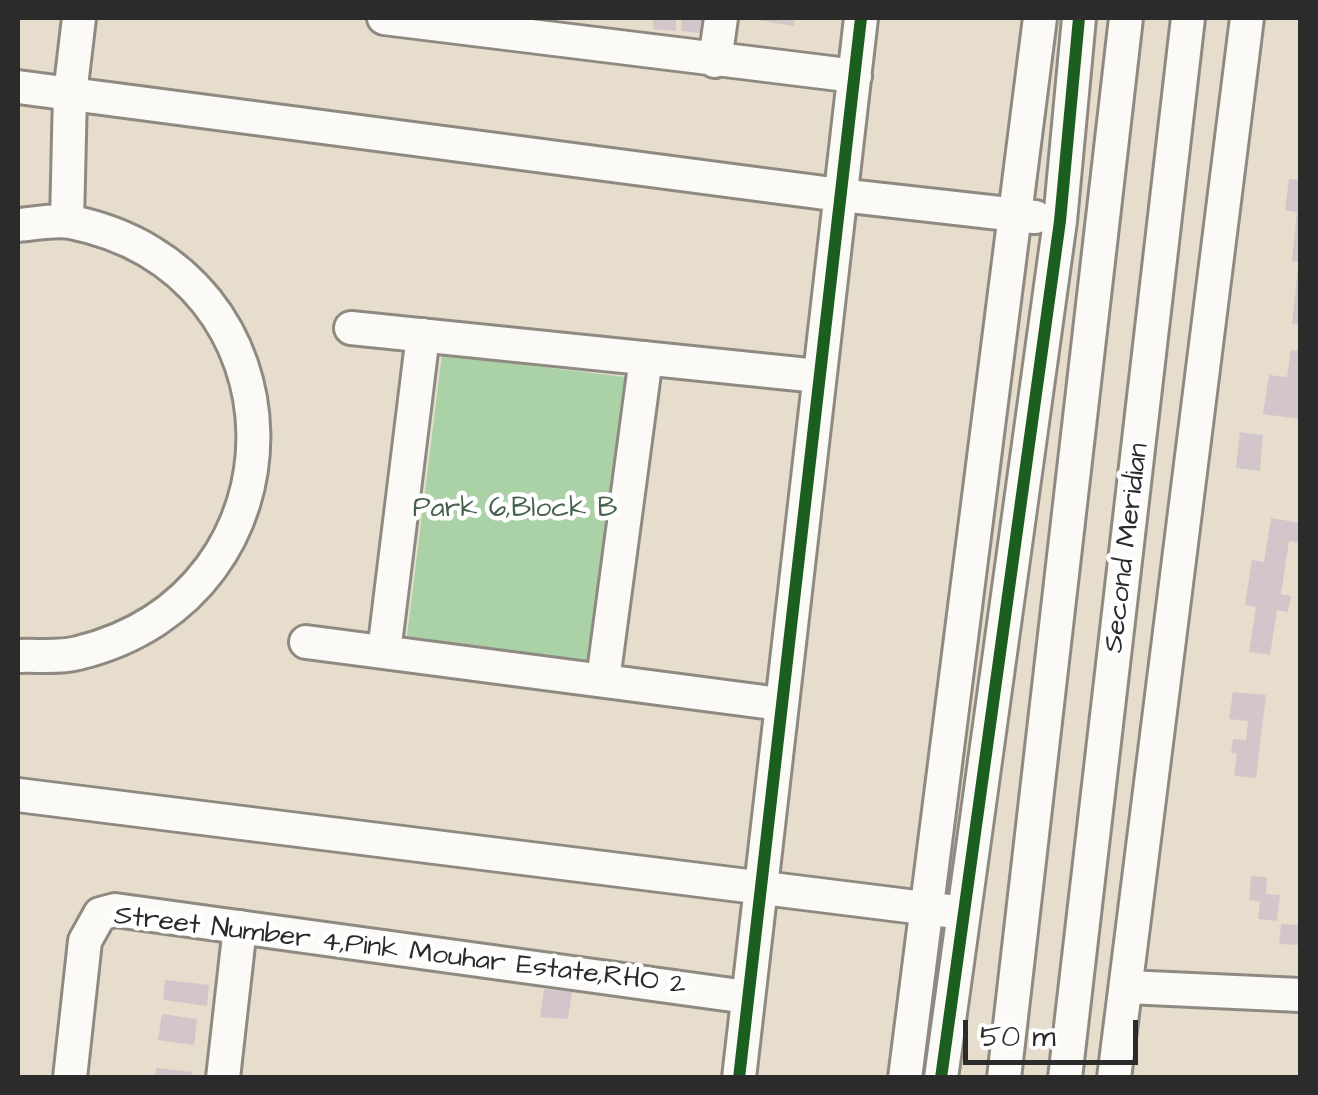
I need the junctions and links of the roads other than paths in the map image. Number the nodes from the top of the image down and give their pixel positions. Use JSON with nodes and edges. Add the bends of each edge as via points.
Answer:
{"nodes":[{"id":1,"x":80,"y":18,"type":"edge"},
{"id":2,"x":384,"y":18,"type":"edge"},
{"id":3,"x":720,"y":18,"type":"edge"},
{"id":4,"x":861,"y":18,"type":"edge"},
{"id":5,"x":1040,"y":18,"type":"edge"},
{"id":6,"x":1079,"y":18,"type":"edge"},
{"id":7,"x":1126,"y":18,"type":"edge"},
{"id":8,"x":1188,"y":18,"type":"edge"},
{"id":9,"x":1247,"y":18,"type":"edge"},
{"id":10,"x":715,"y":60,"type":"junction"},
{"id":11,"x":855,"y":76,"type":"junction"},
{"id":12,"x":18,"y":87,"type":"edge"},
{"id":13,"x":70,"y":94,"type":"junction"},
{"id":14,"x":840,"y":195,"type":"junction"},
{"id":15,"x":1016,"y":214,"type":"junction"},
{"id":16,"x":1060,"y":221,"type":"junction"},
{"id":17,"x":67,"y":222,"type":"junction"},
{"id":18,"x":18,"y":225,"type":"edge"},
{"id":19,"x":351,"y":328,"type":"dead end"},
{"id":20,"x":423,"y":335,"type":"junction"},
{"id":21,"x":646,"y":358,"type":"junction"},
{"id":22,"x":818,"y":376,"type":"junction"},
{"id":23,"x":306,"y":642,"type":"dead end"},
{"id":24,"x":384,"y":652,"type":"junction"},
{"id":25,"x":18,"y":656,"type":"edge"},
{"id":26,"x":603,"y":680,"type":"junction"},
{"id":27,"x":780,"y":704,"type":"junction"},
{"id":28,"x":18,"y":795,"type":"edge"},
{"id":29,"x":759,"y":889,"type":"junction"},
{"id":30,"x":927,"y":907,"type":"junction"},
{"id":31,"x":962,"y":914,"type":"junction"},
{"id":32,"x":240,"y":927,"type":"junction"},
{"id":33,"x":1126,"y":987,"type":"junction"},
{"id":34,"x":1300,"y":995,"type":"edge"},
{"id":35,"x":747,"y":997,"type":"junction"},
{"id":36,"x":70,"y":1078,"type":"edge"},
{"id":37,"x":223,"y":1078,"type":"edge"},
{"id":38,"x":739,"y":1078,"type":"edge"},
{"id":39,"x":905,"y":1078,"type":"edge"},
{"id":40,"x":941,"y":1078,"type":"edge"},
{"id":41,"x":1004,"y":1078,"type":"edge"},
{"id":42,"x":1065,"y":1078,"type":"edge"},
{"id":43,"x":1114,"y":1078,"type":"edge"}],
"edges":[{"from":1,"to":13,"type":"street"},
{"from":2,"to":10,"type":"street"},
{"from":3,"to":10,"type":"street"},
{"from":4,"to":11,"type":"street"},
{"from":5,"to":15,"type":"street"},
{"from":6,"to":16,"type":"street"},
{"from":7,"to":41,"type":"street"},
{"from":8,"to":42,"type":"street","name":"Second Meridian"},
{"from":9,"to":33,"type":"street"},
{"from":10,"to":11,"type":"street"},
{"from":11,"to":14,"type":"street"},
{"from":12,"to":13,"type":"street"},
{"from":13,"to":14,"type":"street"},
{"from":13,"to":17,"type":"street"},
{"from":14,"to":15,"type":"street"},
{"from":14,"to":22,"type":"street"},
{"from":15,"to":16,"type":"street"},
{"from":15,"to":30,"type":"street"},
{"from":16,"to":31,"type":"street"},
{"from":17,"to":18,"type":"street"},
{"from":17,"to":25,"type":"street","via":[[133,241],[189,280],[230,335],[252,399],[254,468],[234,534],[195,590],[140,632],[76,654]]},
{"from":19,"to":20,"type":"street"},
{"from":20,"to":21,"type":"street"},
{"from":20,"to":24,"type":"street"},
{"from":21,"to":22,"type":"street"},
{"from":21,"to":26,"type":"street"},
{"from":22,"to":27,"type":"street"},
{"from":23,"to":24,"type":"street"},
{"from":24,"to":26,"type":"street"},
{"from":26,"to":27,"type":"street"},
{"from":27,"to":29,"type":"street"},
{"from":28,"to":29,"type":"street"},
{"from":29,"to":30,"type":"street"},
{"from":29,"to":35,"type":"street"},
{"from":30,"to":31,"type":"street"},
{"from":30,"to":39,"type":"street"},
{"from":31,"to":40,"type":"street"},
{"from":32,"to":35,"type":"street","name":"Street Number 4,Pink Mouhar Estate,RHO 2"},
{"from":32,"to":36,"type":"street","name":"Street Number 4,Pink Mouhar Estate,RHO 2","via":[[115,910],[100,914],[85,941]]},
{"from":32,"to":37,"type":"street"},
{"from":33,"to":34,"type":"street"},
{"from":33,"to":43,"type":"street"},
{"from":35,"to":38,"type":"street"}]}
